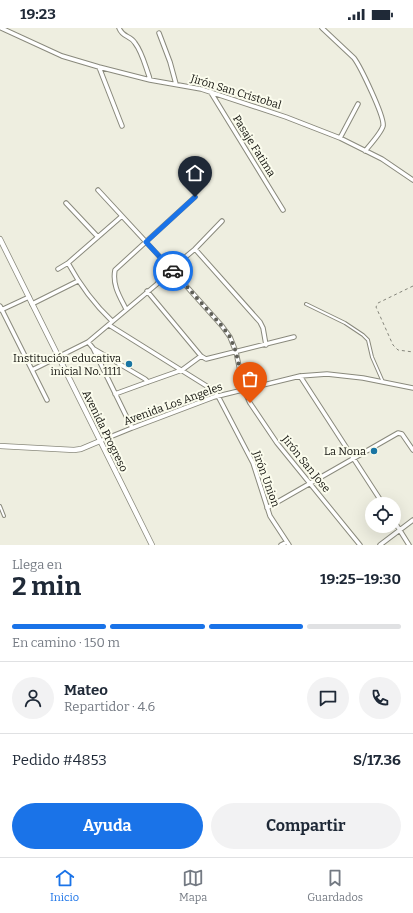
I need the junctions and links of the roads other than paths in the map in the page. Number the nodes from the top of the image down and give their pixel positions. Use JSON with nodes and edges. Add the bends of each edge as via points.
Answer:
{"nodes":[{"id":1,"x":1,"y":28,"type":"edge"},
{"id":2,"x":119,"y":28,"type":"edge"},
{"id":3,"x":322,"y":28,"type":"edge"},
{"id":4,"x":158,"y":33,"type":"dead end"},
{"id":5,"x":100,"y":67,"type":"junction"},
{"id":6,"x":150,"y":80,"type":"junction"},
{"id":7,"x":176,"y":84,"type":"junction"},
{"id":8,"x":210,"y":91,"type":"junction"},
{"id":9,"x":358,"y":104,"type":"dead end"},
{"id":10,"x":122,"y":126,"type":"dead end"},
{"id":11,"x":340,"y":138,"type":"junction"},
{"id":12,"x":365,"y":151,"type":"junction"},
{"id":13,"x":413,"y":180,"type":"edge"},
{"id":14,"x":98,"y":190,"type":"dead end"},
{"id":15,"x":195,"y":197,"type":"dead end"},
{"id":16,"x":66,"y":203,"type":"dead end"},
{"id":17,"x":282,"y":210,"type":"dead end"},
{"id":18,"x":122,"y":216,"type":"junction"},
{"id":19,"x":222,"y":221,"type":"dead end"},
{"id":20,"x":98,"y":237,"type":"junction"},
{"id":21,"x":0,"y":239,"type":"edge"},
{"id":22,"x":146,"y":242,"type":"junction"},
{"id":23,"x":1,"y":245,"type":"edge"},
{"id":24,"x":195,"y":249,"type":"junction"},
{"id":25,"x":68,"y":263,"type":"junction"},
{"id":26,"x":58,"y":269,"type":"dead end"},
{"id":27,"x":171,"y":269,"type":"junction"},
{"id":28,"x":78,"y":281,"type":"junction"},
{"id":29,"x":147,"y":292,"type":"junction"},
{"id":30,"x":29,"y":297,"type":"junction"},
{"id":31,"x":32,"y":304,"type":"junction"},
{"id":32,"x":306,"y":304,"type":"dead end"},
{"id":33,"x":1,"y":309,"type":"edge"},
{"id":34,"x":126,"y":309,"type":"junction"},
{"id":35,"x":112,"y":321,"type":"junction"},
{"id":36,"x":109,"y":325,"type":"junction"},
{"id":37,"x":294,"y":338,"type":"dead end"},
{"id":38,"x":88,"y":342,"type":"junction"},
{"id":39,"x":266,"y":345,"type":"junction"},
{"id":40,"x":93,"y":348,"type":"junction"},
{"id":41,"x":236,"y":352,"type":"junction"},
{"id":42,"x":201,"y":356,"type":"junction"},
{"id":43,"x":58,"y":357,"type":"junction"},
{"id":44,"x":32,"y":370,"type":"junction"},
{"id":45,"x":182,"y":370,"type":"junction"},
{"id":46,"x":300,"y":376,"type":"junction"},
{"id":47,"x":148,"y":382,"type":"junction"},
{"id":48,"x":383,"y":382,"type":"junction"},
{"id":49,"x":413,"y":388,"type":"edge"},
{"id":50,"x":244,"y":390,"type":"junction"},
{"id":51,"x":115,"y":394,"type":"junction"},
{"id":52,"x":218,"y":396,"type":"junction"},
{"id":53,"x":47,"y":400,"type":"dead end"},
{"id":54,"x":132,"y":428,"type":"junction"},
{"id":55,"x":100,"y":441,"type":"junction"},
{"id":56,"x":0,"y":446,"type":"edge"},
{"id":57,"x":413,"y":450,"type":"edge"},
{"id":58,"x":353,"y":458,"type":"junction"},
{"id":59,"x":309,"y":483,"type":"junction"},
{"id":60,"x":378,"y":497,"type":"edge"},
{"id":61,"x":0,"y":506,"type":"edge"},
{"id":62,"x":267,"y":508,"type":"junction"},
{"id":63,"x":4,"y":516,"type":"dead end"},
{"id":64,"x":413,"y":520,"type":"edge"},
{"id":65,"x":401,"y":529,"type":"edge"},
{"id":66,"x":401,"y":532,"type":"edge"},
{"id":67,"x":396,"y":533,"type":"edge"},
{"id":68,"x":288,"y":543,"type":"edge"},
{"id":69,"x":152,"y":545,"type":"edge"},
{"id":70,"x":281,"y":545,"type":"edge"},
{"id":71,"x":360,"y":545,"type":"edge"},
{"id":72,"x":380,"y":545,"type":"edge"},
{"id":73,"x":409,"y":545,"type":"edge"}],
"edges":[{"from":1,"to":5,"type":"street","name":"Jirón San Cristobal","via":[[62,56]]},
{"from":2,"to":6,"type":"street","via":[[136,45]]},
{"from":3,"to":12,"type":"street","via":[[358,63],[383,121],[382,127]]},
{"from":4,"to":7,"type":"street"},
{"from":5,"to":6,"type":"street","name":"Jirón San Cristobal"},
{"from":5,"to":10,"type":"street"},
{"from":6,"to":7,"type":"street","name":"Jirón San Cristobal"},
{"from":7,"to":8,"type":"street","name":"Jirón San Cristobal"},
{"from":8,"to":11,"type":"street","name":"Jirón San Cristobal","via":[[286,116]]},
{"from":8,"to":17,"type":"street","name":"Pasaje Fatima"},
{"from":9,"to":11,"type":"street"},
{"from":11,"to":12,"type":"street","name":"Jirón San Cristobal"},
{"from":12,"to":13,"type":"street","name":"Jirón San Cristobal"},
{"from":14,"to":18,"type":"street","name":"Jirón San Jose"},
{"from":15,"to":22,"type":"street"},
{"from":16,"to":20,"type":"street"},
{"from":18,"to":20,"type":"street"},
{"from":18,"to":22,"type":"street","name":"Jirón San Jose"},
{"from":19,"to":24,"type":"street"},
{"from":20,"to":25,"type":"street"},
{"from":21,"to":23,"type":"street","name":"Avenida Progreso"},
{"from":22,"to":27,"type":"street","name":"Jirón San Jose"},
{"from":22,"to":34,"type":"street","via":[[115,270],[115,286]]},
{"from":23,"to":30,"type":"street","name":"Avenida Progreso"},
{"from":24,"to":27,"type":"street"},
{"from":24,"to":39,"type":"street","via":[[260,322]]},
{"from":25,"to":26,"type":"street"},
{"from":25,"to":28,"type":"street"},
{"from":27,"to":29,"type":"street"},
{"from":27,"to":41,"type":"street","name":"Jirón San Jose","via":[[222,326]]},
{"from":28,"to":31,"type":"street"},
{"from":28,"to":35,"type":"street","via":[[91,300]]},
{"from":29,"to":34,"type":"street"},
{"from":29,"to":42,"type":"street"},
{"from":30,"to":31,"type":"street","name":"Avenida Progreso"},
{"from":30,"to":33,"type":"street"},
{"from":31,"to":43,"type":"street","name":"Avenida Progreso"},
{"from":32,"to":48,"type":"lane","via":[[345,323],[368,340]]},
{"from":33,"to":44,"type":"street"},
{"from":34,"to":35,"type":"street"},
{"from":35,"to":36,"type":"street"},
{"from":36,"to":38,"type":"street"},
{"from":36,"to":45,"type":"street"},
{"from":37,"to":39,"type":"street"},
{"from":38,"to":40,"type":"street"},
{"from":38,"to":43,"type":"street"},
{"from":39,"to":41,"type":"street"},
{"from":40,"to":47,"type":"street"},
{"from":40,"to":51,"type":"street"},
{"from":41,"to":42,"type":"street","via":[[206,359]]},
{"from":41,"to":50,"type":"street","name":"Jirón San Jose"},
{"from":42,"to":45,"type":"street"},
{"from":43,"to":44,"type":"street"},
{"from":43,"to":55,"type":"street","name":"Avenida Progreso"},
{"from":44,"to":53,"type":"street"},
{"from":45,"to":47,"type":"street"},
{"from":45,"to":52,"type":"street"},
{"from":46,"to":48,"type":"street","name":"Avenida Los Angeles","via":[[327,374]]},
{"from":46,"to":50,"type":"street","name":"Avenida Los Angeles"},
{"from":46,"to":58,"type":"street"},
{"from":47,"to":51,"type":"street"},
{"from":48,"to":49,"type":"street","name":"Avenida Los Angeles"},
{"from":50,"to":52,"type":"street","name":"Avenida Los Angeles"},
{"from":50,"to":59,"type":"street","name":"Jirón San Jose","via":[[277,444]]},
{"from":51,"to":54,"type":"street"},
{"from":52,"to":54,"type":"street","name":"Avenida Los Angeles"},
{"from":52,"to":62,"type":"street","name":"Jirón Union","via":[[253,463]]},
{"from":54,"to":55,"type":"street","name":"Avenida Los Angeles"},
{"from":55,"to":56,"type":"street","via":[[74,450]]},
{"from":55,"to":69,"type":"street","name":"Avenida Progreso"},
{"from":57,"to":58,"type":"street","via":[[402,434],[398,433]]},
{"from":58,"to":59,"type":"street"},
{"from":58,"to":60,"type":"street"},
{"from":59,"to":62,"type":"street"},
{"from":59,"to":71,"type":"street","name":"Jirón San Jose"},
{"from":61,"to":63,"type":"lane"},
{"from":62,"to":68,"type":"street","name":"Jirón Union"},
{"from":64,"to":65,"type":"street"},
{"from":66,"to":73,"type":"street"},
{"from":67,"to":72,"type":"street"},
{"from":68,"to":70,"type":"street"}]}
